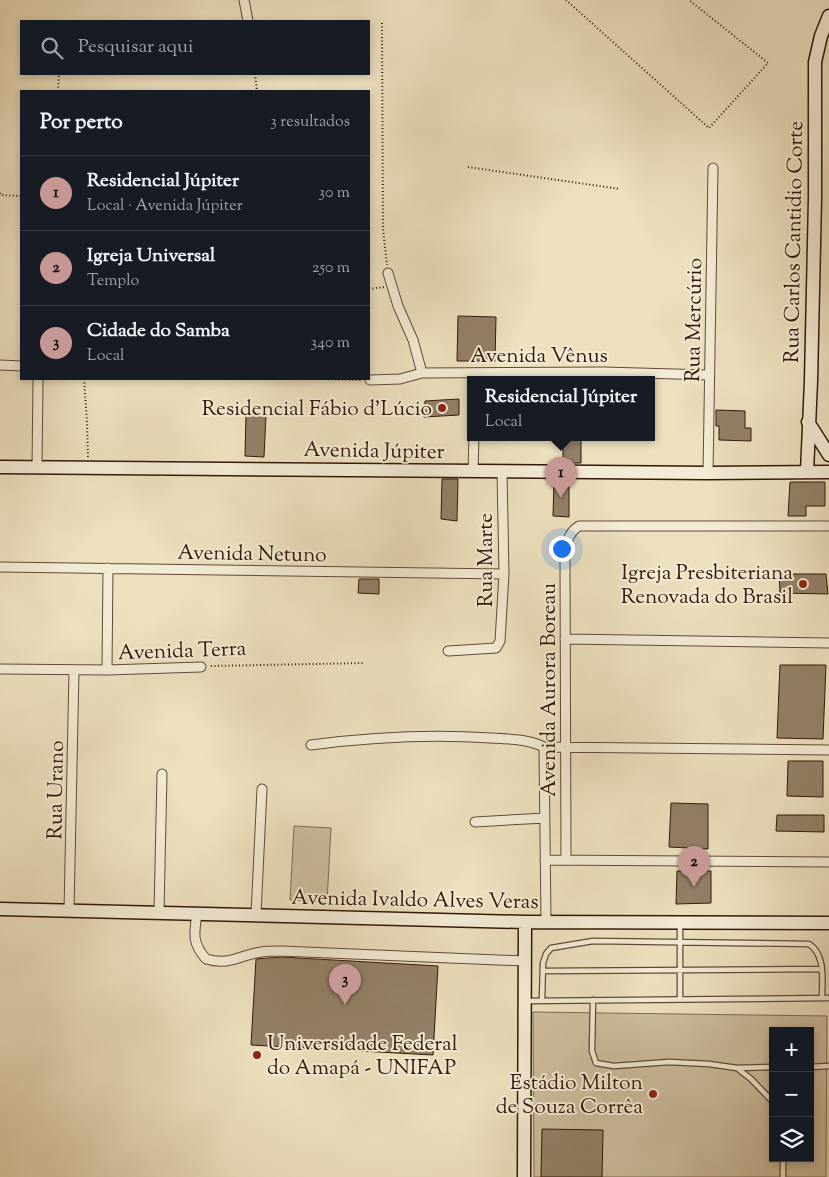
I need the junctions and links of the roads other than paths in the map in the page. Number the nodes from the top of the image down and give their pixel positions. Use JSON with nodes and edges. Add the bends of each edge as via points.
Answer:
{"nodes":[{"id":1,"x":244,"y":0,"type":"edge"},
{"id":2,"x":829,"y":16,"type":"edge"},
{"id":3,"x":248,"y":20,"type":"edge"},
{"id":4,"x":713,"y":168,"type":"dead end"},
{"id":5,"x":388,"y":274,"type":"road end"},
{"id":6,"x":0,"y":365,"type":"edge"},
{"id":7,"x":20,"y":366,"type":"edge"},
{"id":8,"x":422,"y":372,"type":"junction"},
{"id":9,"x":709,"y":375,"type":"junction"},
{"id":10,"x":476,"y":376,"type":"edge"},
{"id":11,"x":38,"y":380,"type":"edge"},
{"id":12,"x":370,"y":380,"type":"dead end"},
{"id":13,"x":808,"y":422,"type":"junction"},
{"id":14,"x":474,"y":441,"type":"edge"},
{"id":15,"x":829,"y":454,"type":"edge"},
{"id":16,"x":0,"y":467,"type":"edge"},
{"id":17,"x":37,"y":467,"type":"junction"},
{"id":18,"x":473,"y":470,"type":"junction"},
{"id":19,"x":502,"y":472,"type":"junction"},
{"id":20,"x":807,"y":472,"type":"junction"},
{"id":21,"x":829,"y":472,"type":"edge"},
{"id":22,"x":708,"y":473,"type":"junction"},
{"id":23,"x":829,"y":526,"type":"edge"},
{"id":24,"x":0,"y":567,"type":"edge"},
{"id":25,"x":108,"y":568,"type":"junction"},
{"id":26,"x":504,"y":574,"type":"junction"},
{"id":27,"x":565,"y":639,"type":"junction"},
{"id":28,"x":829,"y":643,"type":"edge"},
{"id":29,"x":448,"y":651,"type":"dead end"},
{"id":30,"x":201,"y":666,"type":"road end"},
{"id":31,"x":0,"y":669,"type":"edge"},
{"id":32,"x":74,"y":670,"type":"junction"},
{"id":33,"x":107,"y":670,"type":"junction"},
{"id":34,"x":311,"y":745,"type":"dead end"},
{"id":35,"x":544,"y":747,"type":"junction"},
{"id":36,"x":566,"y":747,"type":"junction"},
{"id":37,"x":829,"y":750,"type":"edge"},
{"id":38,"x":162,"y":774,"type":"dead end"},
{"id":39,"x":262,"y":788,"type":"dead end"},
{"id":40,"x":544,"y":818,"type":"junction"},
{"id":41,"x":476,"y":822,"type":"dead end"},
{"id":42,"x":545,"y":860,"type":"junction"},
{"id":43,"x":566,"y":860,"type":"junction"},
{"id":44,"x":829,"y":862,"type":"edge"},
{"id":45,"x":0,"y":909,"type":"edge"},
{"id":46,"x":69,"y":911,"type":"junction"},
{"id":47,"x":159,"y":913,"type":"junction"},
{"id":48,"x":197,"y":914,"type":"junction"},
{"id":49,"x":256,"y":915,"type":"junction"},
{"id":50,"x":525,"y":922,"type":"junction"},
{"id":51,"x":546,"y":922,"type":"junction"},
{"id":52,"x":680,"y":922,"type":"junction"},
{"id":53,"x":829,"y":923,"type":"edge"},
{"id":54,"x":680,"y":942,"type":"junction"},
{"id":55,"x":525,"y":961,"type":"junction"},
{"id":56,"x":821,"y":969,"type":"junction"},
{"id":57,"x":680,"y":970,"type":"junction"},
{"id":58,"x":542,"y":971,"type":"junction"},
{"id":59,"x":822,"y":998,"type":"junction"},
{"id":60,"x":829,"y":998,"type":"edge"},
{"id":61,"x":680,"y":999,"type":"junction"},
{"id":62,"x":524,"y":1000,"type":"junction"},
{"id":63,"x":542,"y":1000,"type":"junction"},
{"id":64,"x":593,"y":1000,"type":"junction"},
{"id":65,"x":829,"y":1066,"type":"edge"},
{"id":66,"x":769,"y":1067,"type":"edge"},
{"id":67,"x":814,"y":1067,"type":"edge"},
{"id":68,"x":737,"y":1068,"type":"junction"},
{"id":69,"x":769,"y":1098,"type":"edge"},
{"id":70,"x":783,"y":1162,"type":"edge"},
{"id":71,"x":524,"y":1177,"type":"edge"},
{"id":72,"x":783,"y":1177,"type":"edge"}],
"edges":[{"from":1,"to":3,"type":"street"},
{"from":2,"to":13,"type":"main road","name":"Rua Carlos Cantidio Corte","via":[[816,62]]},
{"from":4,"to":9,"type":"street","name":"Rua Mercúrio"},
{"from":5,"to":8,"type":"street"},
{"from":6,"to":7,"type":"street"},
{"from":8,"to":10,"type":"street","name":"Avenida Vênus"},
{"from":8,"to":12,"type":"street","name":"Avenida Vênus","via":[[400,379]]},
{"from":9,"to":10,"type":"street","name":"Avenida Vênus","via":[[604,372]]},
{"from":9,"to":22,"type":"street","name":"Rua Mercúrio"},
{"from":11,"to":17,"type":"street"},
{"from":13,"to":15,"type":"main road"},
{"from":13,"to":20,"type":"main road","name":"Rua Carlos Cantidio Corte"},
{"from":14,"to":18,"type":"street"},
{"from":16,"to":17,"type":"main road","name":"Avenida Júpiter"},
{"from":17,"to":18,"type":"main road","name":"Avenida Júpiter"},
{"from":18,"to":19,"type":"main road","name":"Avenida Júpiter"},
{"from":19,"to":22,"type":"main road","name":"Avenida Júpiter"},
{"from":19,"to":26,"type":"street","name":"Rua Marte"},
{"from":20,"to":21,"type":"main road","name":"Avenida Júpiter"},
{"from":20,"to":22,"type":"main road","name":"Avenida Júpiter"},
{"from":23,"to":27,"type":"street","name":"Avenida Aurora Boreau","via":[[579,526],[568,537],[566,547]]},
{"from":24,"to":25,"type":"street","name":"Avenida Netuno"},
{"from":25,"to":26,"type":"street","name":"Avenida Netuno"},
{"from":25,"to":33,"type":"street"},
{"from":26,"to":29,"type":"street","name":"Rua Marte","via":[[501,638],[496,648]]},
{"from":27,"to":28,"type":"street"},
{"from":27,"to":36,"type":"street","name":"Avenida Aurora Boreau"},
{"from":30,"to":33,"type":"street","name":"Avenida Terra"},
{"from":31,"to":32,"type":"street","name":"Avenida Terra"},
{"from":32,"to":33,"type":"street","name":"Avenida Terra"},
{"from":32,"to":46,"type":"street","name":"Rua Urano"},
{"from":34,"to":35,"type":"street","via":[[366,738],[460,736],[531,741]]},
{"from":35,"to":36,"type":"street"},
{"from":35,"to":40,"type":"street"},
{"from":36,"to":37,"type":"street"},
{"from":36,"to":43,"type":"street","name":"Avenida Aurora Boreau"},
{"from":38,"to":47,"type":"street"},
{"from":39,"to":49,"type":"street"},
{"from":40,"to":41,"type":"street"},
{"from":40,"to":42,"type":"street"},
{"from":42,"to":43,"type":"street"},
{"from":42,"to":51,"type":"street"},
{"from":43,"to":44,"type":"street"},
{"from":45,"to":46,"type":"main road","name":"Avenida Ivaldo Alves Veras"},
{"from":46,"to":47,"type":"main road","name":"Avenida Ivaldo Alves Veras"},
{"from":47,"to":48,"type":"main road","name":"Avenida Ivaldo Alves Veras"},
{"from":48,"to":49,"type":"main road","name":"Avenida Ivaldo Alves Veras"},
{"from":48,"to":55,"type":"street","via":[[196,944],[206,959],[212,961],[281,951]]},
{"from":49,"to":50,"type":"main road","name":"Avenida Ivaldo Alves Veras"},
{"from":50,"to":51,"type":"main road","name":"Avenida Ivaldo Alves Veras"},
{"from":50,"to":55,"type":"main road"},
{"from":51,"to":52,"type":"main road","name":"Avenida Ivaldo Alves Veras"},
{"from":52,"to":53,"type":"main road","name":"Avenida Ivaldo Alves Veras"},
{"from":52,"to":54,"type":"lane"},
{"from":54,"to":56,"type":"lane","via":[[809,944],[819,954]]},
{"from":54,"to":57,"type":"lane"},
{"from":54,"to":58,"type":"lane","via":[[593,941],[551,948],[542,963]]},
{"from":55,"to":62,"type":"main road"},
{"from":56,"to":57,"type":"lane"},
{"from":56,"to":59,"type":"lane"},
{"from":57,"to":58,"type":"lane"},
{"from":57,"to":61,"type":"lane"},
{"from":58,"to":63,"type":"lane"},
{"from":59,"to":60,"type":"lane"},
{"from":59,"to":61,"type":"lane"},
{"from":61,"to":64,"type":"lane"},
{"from":62,"to":63,"type":"lane"},
{"from":62,"to":71,"type":"main road"},
{"from":63,"to":64,"type":"lane"},
{"from":64,"to":68,"type":"lane","via":[[592,1051],[596,1063],[614,1066],[669,1062]]},
{"from":65,"to":67,"type":"lane"},
{"from":66,"to":68,"type":"lane"},
{"from":68,"to":69,"type":"lane"},
{"from":70,"to":72,"type":"lane"}]}
